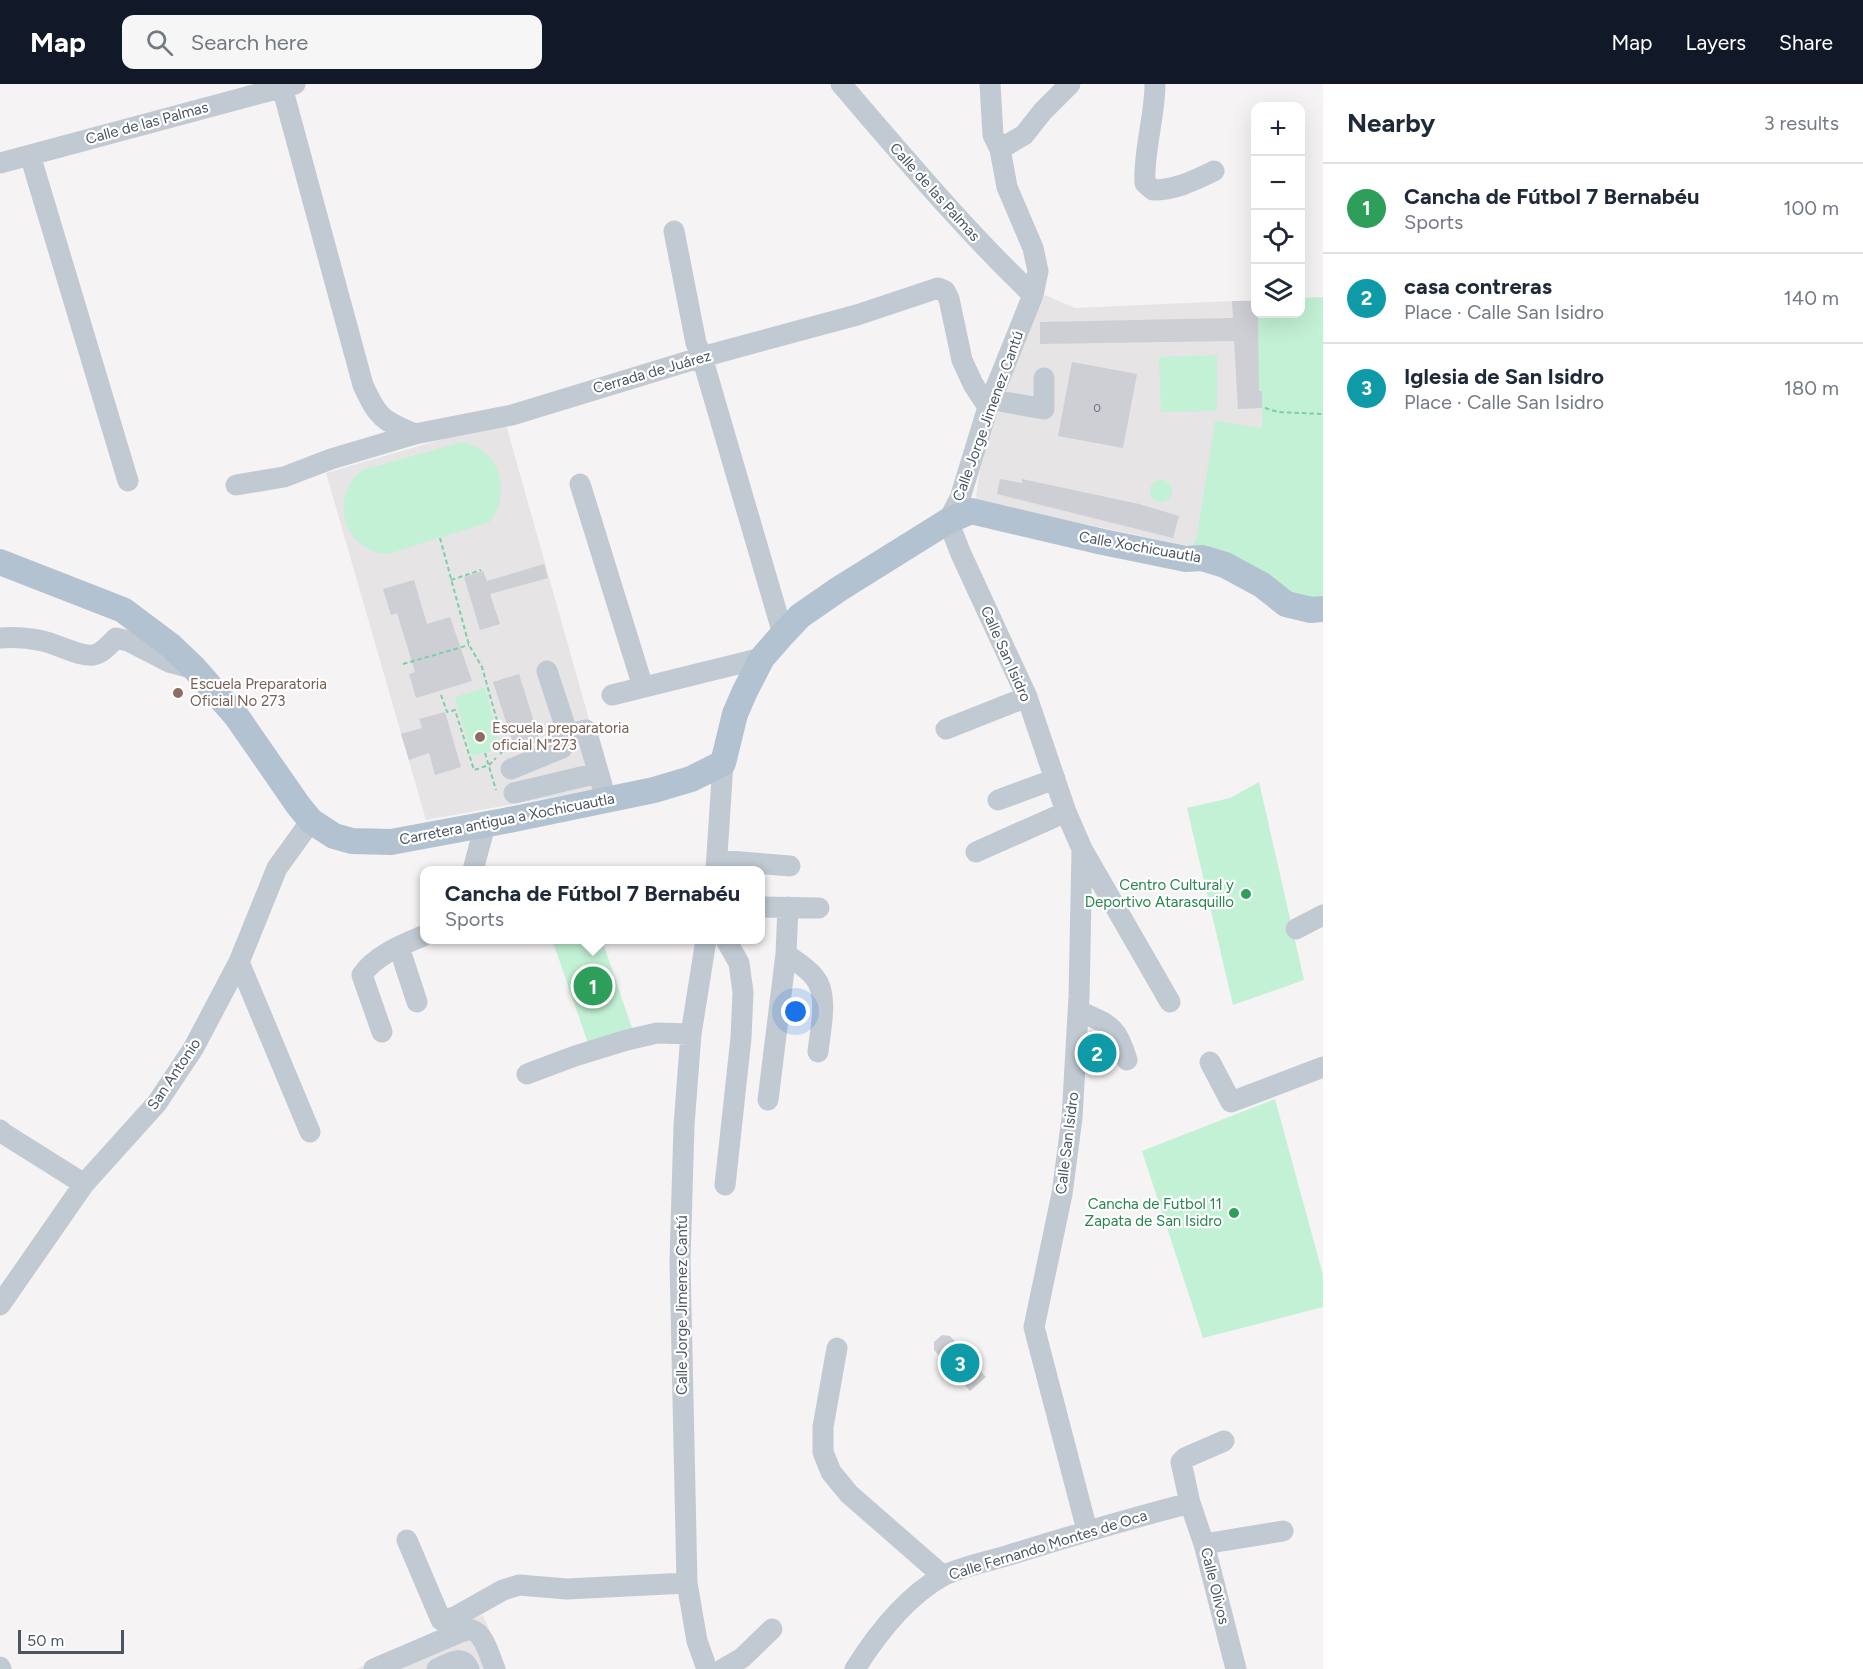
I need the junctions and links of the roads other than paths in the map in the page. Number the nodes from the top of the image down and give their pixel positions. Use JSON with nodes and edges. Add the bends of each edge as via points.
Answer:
{"nodes":[{"id":1,"x":841,"y":84,"type":"edge"},
{"id":2,"x":990,"y":84,"type":"edge"},
{"id":3,"x":1070,"y":84,"type":"edge"},
{"id":4,"x":1155,"y":84,"type":"edge"},
{"id":5,"x":288,"y":86,"type":"edge"},
{"id":6,"x":1000,"y":149,"type":"junction"},
{"id":7,"x":30,"y":155,"type":"junction"},
{"id":8,"x":0,"y":163,"type":"edge"},
{"id":9,"x":1214,"y":171,"type":"dead end"},
{"id":10,"x":674,"y":231,"type":"dead end"},
{"id":11,"x":1033,"y":295,"type":"junction"},
{"id":12,"x":702,"y":357,"type":"junction"},
{"id":13,"x":1044,"y":378,"type":"dead end"},
{"id":14,"x":989,"y":403,"type":"junction"},
{"id":15,"x":415,"y":435,"type":"junction"},
{"id":16,"x":128,"y":481,"type":"dead end"},
{"id":17,"x":580,"y":484,"type":"dead end"},
{"id":18,"x":236,"y":485,"type":"dead end"},
{"id":19,"x":948,"y":521,"type":"junction"},
{"id":20,"x":0,"y":562,"type":"edge"},
{"id":21,"x":1323,"y":609,"type":"edge"},
{"id":22,"x":783,"y":633,"type":"junction"},
{"id":23,"x":0,"y":638,"type":"edge"},
{"id":24,"x":762,"y":658,"type":"junction"},
{"id":25,"x":195,"y":669,"type":"junction"},
{"id":26,"x":547,"y":671,"type":"dead end"},
{"id":27,"x":643,"y":687,"type":"junction"},
{"id":28,"x":612,"y":695,"type":"dead end"},
{"id":29,"x":1027,"y":697,"type":"junction"},
{"id":30,"x":946,"y":729,"type":"dead end"},
{"id":31,"x":568,"y":735,"type":"junction"},
{"id":32,"x":723,"y":763,"type":"junction"},
{"id":33,"x":511,"y":769,"type":"dead end"},
{"id":34,"x":598,"y":773,"type":"junction"},
{"id":35,"x":1055,"y":779,"type":"junction"},
{"id":36,"x":505,"y":793,"type":"road end"},
{"id":37,"x":606,"y":799,"type":"junction"},
{"id":38,"x":998,"y":800,"type":"dead end"},
{"id":39,"x":1066,"y":812,"type":"junction"},
{"id":40,"x":311,"y":821,"type":"junction"},
{"id":41,"x":485,"y":825,"type":"junction"},
{"id":42,"x":1082,"y":849,"type":"junction"},
{"id":43,"x":976,"y":852,"type":"dead end"},
{"id":44,"x":716,"y":865,"type":"edge"},
{"id":45,"x":474,"y":866,"type":"edge"},
{"id":46,"x":790,"y":866,"type":"dead end"},
{"id":47,"x":765,"y":907,"type":"edge"},
{"id":48,"x":788,"y":907,"type":"junction"},
{"id":49,"x":819,"y":908,"type":"dead end"},
{"id":50,"x":1323,"y":915,"type":"edge"},
{"id":51,"x":1296,"y":929,"type":"dead end"},
{"id":52,"x":420,"y":937,"type":"edge"},
{"id":53,"x":705,"y":944,"type":"edge"},
{"id":54,"x":729,"y":944,"type":"edge"},
{"id":55,"x":399,"y":947,"type":"junction"},
{"id":56,"x":786,"y":954,"type":"junction"},
{"id":57,"x":239,"y":962,"type":"junction"},
{"id":58,"x":417,"y":1002,"type":"dead end"},
{"id":59,"x":1170,"y":1002,"type":"dead end"},
{"id":60,"x":1078,"y":1011,"type":"junction"},
{"id":61,"x":382,"y":1032,"type":"dead end"},
{"id":62,"x":691,"y":1034,"type":"junction"},
{"id":63,"x":818,"y":1052,"type":"dead end"},
{"id":64,"x":1127,"y":1060,"type":"dead end"},
{"id":65,"x":1210,"y":1062,"type":"dead end"},
{"id":66,"x":1323,"y":1067,"type":"edge"},
{"id":67,"x":527,"y":1074,"type":"dead end"},
{"id":68,"x":768,"y":1100,"type":"dead end"},
{"id":69,"x":0,"y":1130,"type":"edge"},
{"id":70,"x":310,"y":1132,"type":"dead end"},
{"id":71,"x":84,"y":1184,"type":"junction"},
{"id":72,"x":725,"y":1185,"type":"dead end"},
{"id":73,"x":0,"y":1305,"type":"edge"},
{"id":74,"x":837,"y":1348,"type":"dead end"},
{"id":75,"x":1224,"y":1442,"type":"dead end"},
{"id":76,"x":1190,"y":1503,"type":"junction"},
{"id":77,"x":1087,"y":1530,"type":"junction"},
{"id":78,"x":1283,"y":1531,"type":"dead end"},
{"id":79,"x":407,"y":1540,"type":"dead end"},
{"id":80,"x":1204,"y":1544,"type":"junction"},
{"id":81,"x":943,"y":1576,"type":"junction"},
{"id":82,"x":687,"y":1583,"type":"junction"},
{"id":83,"x":772,"y":1629,"type":"dead end"},
{"id":84,"x":374,"y":1669,"type":"edge"},
{"id":85,"x":437,"y":1669,"type":"edge"},
{"id":86,"x":469,"y":1669,"type":"edge"},
{"id":87,"x":495,"y":1669,"type":"edge"},
{"id":88,"x":707,"y":1669,"type":"edge"},
{"id":89,"x":723,"y":1669,"type":"edge"},
{"id":90,"x":855,"y":1669,"type":"edge"},
{"id":91,"x":1236,"y":1669,"type":"edge"}],
"edges":[{"from":1,"to":11,"type":"street","name":"Calle de las Palmas","via":[[950,210]]},
{"from":2,"to":6,"type":"street","name":"Calle Jorge Jimenez Cantú","via":[[993,135]]},
{"from":3,"to":6,"type":"street","via":[[1024,135]]},
{"from":4,"to":9,"type":"street","via":[[1145,183],[1153,190],[1166,190]]},
{"from":5,"to":7,"type":"street","name":"Calle de las Palmas"},
{"from":5,"to":15,"type":"street","via":[[363,385],[373,407],[389,423]]},
{"from":6,"to":11,"type":"street","name":"Calle Jorge Jimenez Cantú","via":[[1006,187],[1033,248],[1038,271]]},
{"from":7,"to":8,"type":"street","name":"Calle de las Palmas"},
{"from":7,"to":16,"type":"street"},
{"from":10,"to":12,"type":"street"},
{"from":11,"to":14,"type":"street","name":"Calle Jorge Jimenez Cantú"},
{"from":12,"to":14,"type":"street","name":"Cerrada de Juárez","via":[[941,288],[950,299],[962,360],[973,384]]},
{"from":12,"to":15,"type":"street","name":"Cerrada de Juárez","via":[[512,415]]},
{"from":12,"to":22,"type":"street"},
{"from":13,"to":14,"type":"street","via":[[1044,409],[999,401]]},
{"from":14,"to":19,"type":"street","name":"Calle Jorge Jimenez Cantú","via":[[960,498]]},
{"from":15,"to":18,"type":"street","name":"Cerrada de Juárez","via":[[284,477]]},
{"from":17,"to":27,"type":"street"},
{"from":19,"to":21,"type":"main road","name":"Calle Xochicuautla","via":[[971,512],[1186,559],[1202,558],[1226,565],[1286,604]]},
{"from":19,"to":22,"type":"main road","via":[[839,589]]},
{"from":19,"to":29,"type":"street","name":"Calle San Isidro"},
{"from":20,"to":25,"type":"main road","name":"Carretera antigua a Xochicuautla","via":[[123,610]]},
{"from":22,"to":24,"type":"main road"},
{"from":23,"to":25,"type":"street","via":[[43,640],[94,655],[116,639]]},
{"from":24,"to":27,"type":"street"},
{"from":24,"to":32,"type":"main road","via":[[735,714]]},
{"from":25,"to":40,"type":"main road","name":"Carretera antigua a Xochicuautla","via":[[237,717]]},
{"from":26,"to":31,"type":"street"},
{"from":27,"to":28,"type":"street"},
{"from":29,"to":30,"type":"street"},
{"from":29,"to":35,"type":"street","name":"Calle San Isidro"},
{"from":31,"to":33,"type":"street","via":[[559,737],[562,748]]},
{"from":31,"to":34,"type":"street","via":[[586,730]]},
{"from":32,"to":37,"type":"main road","name":"Carretera antigua a Xochicuautla","via":[[654,790]]},
{"from":32,"to":44,"type":"street"},
{"from":34,"to":36,"type":"street"},
{"from":34,"to":37,"type":"street"},
{"from":35,"to":38,"type":"street"},
{"from":35,"to":39,"type":"street","name":"Calle San Isidro"},
{"from":37,"to":41,"type":"main road","name":"Carretera antigua a Xochicuautla"},
{"from":39,"to":42,"type":"street","name":"Calle San Isidro"},
{"from":39,"to":43,"type":"street"},
{"from":40,"to":41,"type":"main road","name":"Carretera antigua a Xochicuautla","via":[[334,836],[370,842]]},
{"from":40,"to":57,"type":"street","name":"San Antonio","via":[[277,868]]},
{"from":41,"to":45,"type":"street"},
{"from":42,"to":59,"type":"street"},
{"from":42,"to":60,"type":"street","name":"Calle San Isidro"},
{"from":44,"to":46,"type":"street"},
{"from":47,"to":48,"type":"street"},
{"from":48,"to":49,"type":"street"},
{"from":48,"to":56,"type":"street"},
{"from":50,"to":51,"type":"street"},
{"from":52,"to":55,"type":"street"},
{"from":53,"to":62,"type":"street","name":"Calle Jorge Jimenez Cantú"},
{"from":54,"to":72,"type":"street","via":[[739,963],[743,992]]},
{"from":55,"to":58,"type":"street"},
{"from":55,"to":61,"type":"street","via":[[362,975]]},
{"from":56,"to":63,"type":"street","via":[[820,985],[823,998]]},
{"from":56,"to":68,"type":"street"},
{"from":57,"to":70,"type":"street"},
{"from":57,"to":71,"type":"street","name":"San Antonio","via":[[193,1049],[157,1103]]},
{"from":60,"to":64,"type":"street","via":[[1112,1027],[1122,1041]]},
{"from":60,"to":77,"type":"street","name":"Calle San Isidro","via":[[1072,1118],[1062,1194],[1034,1327]]},
{"from":62,"to":67,"type":"street","via":[[657,1033],[627,1040]]},
{"from":62,"to":82,"type":"street","name":"Calle Jorge Jimenez Cantú","via":[[680,1261]]},
{"from":65,"to":66,"type":"street","via":[[1231,1102]]},
{"from":69,"to":71,"type":"street"},
{"from":71,"to":73,"type":"street","name":"San Antonio"},
{"from":74,"to":81,"type":"street","via":[[823,1427],[823,1452],[831,1472],[849,1494]]},
{"from":75,"to":76,"type":"street","via":[[1181,1462]]},
{"from":76,"to":77,"type":"street","name":"Calle Fernando Montes de Oca"},
{"from":76,"to":80,"type":"street","name":"Calle Olivos"},
{"from":77,"to":81,"type":"street","name":"Calle Fernando Montes de Oca"},
{"from":78,"to":80,"type":"street"},
{"from":79,"to":82,"type":"street","via":[[441,1620],[519,1585],[567,1589]]},
{"from":80,"to":91,"type":"street","name":"Calle Olivos"},
{"from":81,"to":90,"type":"street","name":"Calle Fernando Montes de Oca","via":[[913,1597],[874,1640]]},
{"from":82,"to":88,"type":"street","name":"Calle Jorge Jimenez Cantú","via":[[697,1641]]},
{"from":83,"to":89,"type":"street"},
{"from":84,"to":87,"type":"street","via":[[469,1630],[482,1638]]},
{"from":85,"to":86,"type":"street","via":[[454,1660],[461,1660]]}]}
